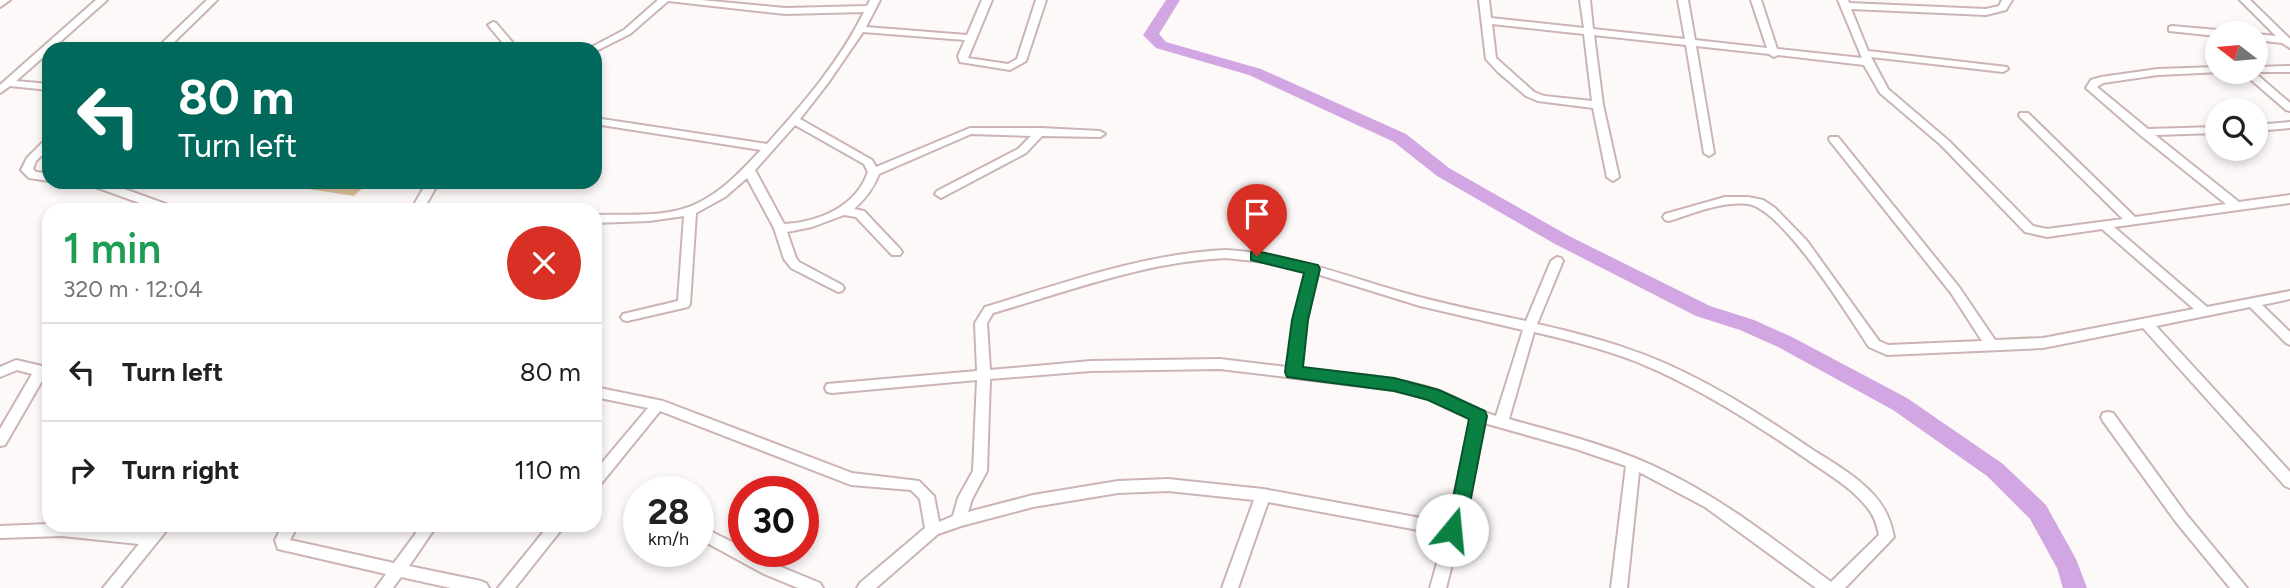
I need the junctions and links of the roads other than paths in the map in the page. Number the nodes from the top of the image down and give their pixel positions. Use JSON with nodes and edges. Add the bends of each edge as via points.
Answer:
{"nodes":[{"id":1,"x":5,"y":0,"type":"edge"},
{"id":2,"x":102,"y":0,"type":"edge"},
{"id":3,"x":212,"y":0,"type":"edge"},
{"id":4,"x":664,"y":0,"type":"edge"},
{"id":5,"x":672,"y":0,"type":"edge"},
{"id":6,"x":987,"y":0,"type":"edge"},
{"id":7,"x":1041,"y":0,"type":"edge"},
{"id":8,"x":1484,"y":0,"type":"edge"},
{"id":9,"x":1585,"y":0,"type":"edge"},
{"id":10,"x":1683,"y":0,"type":"edge"},
{"id":11,"x":1756,"y":0,"type":"edge"},
{"id":12,"x":2007,"y":0,"type":"edge"},
{"id":13,"x":2245,"y":0,"type":"edge"},
{"id":14,"x":1844,"y":3,"type":"edge"},
{"id":15,"x":0,"y":4,"type":"edge"},
{"id":16,"x":874,"y":4,"type":"edge"},
{"id":17,"x":766,"y":5,"type":"edge"},
{"id":18,"x":1485,"y":20,"type":"junction"},
{"id":19,"x":493,"y":25,"type":"dead end"},
{"id":20,"x":861,"y":29,"type":"junction"},
{"id":21,"x":2172,"y":29,"type":"dead end"},
{"id":22,"x":2205,"y":32,"type":"edge"},
{"id":23,"x":1589,"y":33,"type":"junction"},
{"id":24,"x":971,"y":38,"type":"junction"},
{"id":25,"x":2268,"y":39,"type":"edge"},
{"id":26,"x":55,"y":42,"type":"edge"},
{"id":27,"x":168,"y":42,"type":"edge"},
{"id":28,"x":507,"y":42,"type":"edge"},
{"id":29,"x":2287,"y":43,"type":"edge"},
{"id":30,"x":602,"y":44,"type":"edge"},
{"id":31,"x":1692,"y":44,"type":"junction"},
{"id":32,"x":42,"y":53,"type":"edge"},
{"id":33,"x":1774,"y":54,"type":"junction"},
{"id":34,"x":1866,"y":57,"type":"junction"},
{"id":35,"x":2003,"y":69,"type":"dead end"},
{"id":36,"x":2268,"y":69,"type":"edge"},
{"id":37,"x":2290,"y":69,"type":"edge"},
{"id":38,"x":2205,"y":70,"type":"edge"},
{"id":39,"x":2261,"y":84,"type":"edge"},
{"id":40,"x":4,"y":87,"type":"edge"},
{"id":41,"x":42,"y":87,"type":"edge"},
{"id":42,"x":1598,"y":105,"type":"junction"},
{"id":43,"x":2290,"y":108,"type":"edge"},
{"id":44,"x":2024,"y":115,"type":"dead end"},
{"id":45,"x":794,"y":120,"type":"junction"},
{"id":46,"x":602,"y":122,"type":"edge"},
{"id":47,"x":2290,"y":125,"type":"edge"},
{"id":48,"x":2268,"y":127,"type":"edge"},
{"id":49,"x":2205,"y":130,"type":"edge"},
{"id":50,"x":1041,"y":131,"type":"junction"},
{"id":51,"x":2143,"y":132,"type":"junction"},
{"id":52,"x":1100,"y":134,"type":"dead end"},
{"id":53,"x":1834,"y":139,"type":"dead end"},
{"id":54,"x":769,"y":148,"type":"junction"},
{"id":55,"x":42,"y":149,"type":"edge"},
{"id":56,"x":1709,"y":152,"type":"dead end"},
{"id":57,"x":749,"y":170,"type":"junction"},
{"id":58,"x":874,"y":172,"type":"junction"},
{"id":59,"x":42,"y":176,"type":"edge"},
{"id":60,"x":1614,"y":177,"type":"dead end"},
{"id":61,"x":113,"y":189,"type":"edge"},
{"id":62,"x":941,"y":194,"type":"dead end"},
{"id":63,"x":2290,"y":199,"type":"edge"},
{"id":64,"x":151,"y":203,"type":"edge"},
{"id":65,"x":2236,"y":206,"type":"junction"},
{"id":66,"x":690,"y":211,"type":"junction"},
{"id":67,"x":841,"y":211,"type":"junction"},
{"id":68,"x":1669,"y":217,"type":"dead end"},
{"id":69,"x":602,"y":218,"type":"edge"},
{"id":70,"x":2132,"y":221,"type":"junction"},
{"id":71,"x":2104,"y":225,"type":"junction"},
{"id":72,"x":780,"y":228,"type":"junction"},
{"id":73,"x":896,"y":251,"type":"dead end"},
{"id":74,"x":1557,"y":261,"type":"dead end"},
{"id":75,"x":1312,"y":269,"type":"junction"},
{"id":76,"x":838,"y":288,"type":"dead end"},
{"id":77,"x":2290,"y":295,"type":"edge"},
{"id":78,"x":2252,"y":302,"type":"junction"},
{"id":79,"x":2204,"y":311,"type":"junction"},
{"id":80,"x":627,"y":317,"type":"dead end"},
{"id":81,"x":2147,"y":324,"type":"junction"},
{"id":82,"x":1530,"y":326,"type":"junction"},
{"id":83,"x":2290,"y":340,"type":"edge"},
{"id":84,"x":1990,"y":345,"type":"junction"},
{"id":85,"x":0,"y":372,"type":"edge"},
{"id":86,"x":1293,"y":372,"type":"junction"},
{"id":87,"x":984,"y":376,"type":"junction"},
{"id":88,"x":832,"y":388,"type":"dead end"},
{"id":89,"x":602,"y":393,"type":"edge"},
{"id":90,"x":658,"y":404,"type":"junction"},
{"id":91,"x":1479,"y":416,"type":"junction"},
{"id":92,"x":2108,"y":417,"type":"dead end"},
{"id":93,"x":1501,"y":423,"type":"junction"},
{"id":94,"x":0,"y":441,"type":"edge"},
{"id":95,"x":1633,"y":463,"type":"junction"},
{"id":96,"x":602,"y":472,"type":"edge"},
{"id":97,"x":2290,"y":482,"type":"edge"},
{"id":98,"x":1263,"y":495,"type":"junction"},
{"id":99,"x":959,"y":520,"type":"junction"},
{"id":100,"x":42,"y":530,"type":"edge"},
{"id":101,"x":933,"y":530,"type":"junction"},
{"id":102,"x":1452,"y":530,"type":"junction"},
{"id":103,"x":0,"y":532,"type":"edge"},
{"id":104,"x":109,"y":532,"type":"edge"},
{"id":105,"x":158,"y":532,"type":"edge"},
{"id":106,"x":287,"y":532,"type":"edge"},
{"id":107,"x":425,"y":532,"type":"edge"},
{"id":108,"x":552,"y":532,"type":"edge"},
{"id":109,"x":152,"y":539,"type":"junction"},
{"id":110,"x":714,"y":540,"type":"edge"},
{"id":111,"x":398,"y":570,"type":"junction"},
{"id":112,"x":111,"y":588,"type":"edge"},
{"id":113,"x":384,"y":588,"type":"edge"},
{"id":114,"x":481,"y":588,"type":"edge"},
{"id":115,"x":506,"y":588,"type":"edge"},
{"id":116,"x":815,"y":588,"type":"edge"},
{"id":117,"x":865,"y":588,"type":"edge"},
{"id":118,"x":1230,"y":588,"type":"edge"},
{"id":119,"x":1438,"y":588,"type":"edge"},
{"id":120,"x":1619,"y":588,"type":"edge"},
{"id":121,"x":1828,"y":588,"type":"edge"},
{"id":122,"x":1835,"y":588,"type":"edge"},
{"id":123,"x":2239,"y":588,"type":"edge"}],
"edges":[{"from":1,"to":15,"type":"street"},
{"from":2,"to":26,"type":"street"},
{"from":3,"to":27,"type":"street"},
{"from":4,"to":30,"type":"street","via":[[627,32]]},
{"from":5,"to":17,"type":"street"},
{"from":6,"to":24,"type":"street"},
{"from":7,"to":24,"type":"street","via":[[1017,65],[964,60]]},
{"from":8,"to":18,"type":"street"},
{"from":9,"to":23,"type":"street"},
{"from":10,"to":31,"type":"street"},
{"from":11,"to":33,"type":"street"},
{"from":12,"to":14,"type":"street","via":[[2003,8],[1986,12]]},
{"from":13,"to":29,"type":"street"},
{"from":14,"to":34,"type":"street"},
{"from":16,"to":17,"type":"street"},
{"from":16,"to":20,"type":"street"},
{"from":18,"to":23,"type":"street"},
{"from":18,"to":42,"type":"street","via":[[1491,59],[1530,94],[1555,102]]},
{"from":19,"to":28,"type":"street"},
{"from":20,"to":24,"type":"street"},
{"from":20,"to":45,"type":"street"},
{"from":21,"to":22,"type":"street"},
{"from":23,"to":31,"type":"street"},
{"from":23,"to":42,"type":"street"},
{"from":25,"to":29,"type":"street"},
{"from":31,"to":33,"type":"street"},
{"from":31,"to":56,"type":"street"},
{"from":32,"to":40,"type":"street"},
{"from":33,"to":34,"type":"street"},
{"from":34,"to":35,"type":"street"},
{"from":34,"to":71,"type":"street","via":[[1895,103],[1945,143],[2029,229],[2047,233]]},
{"from":36,"to":37,"type":"street"},
{"from":38,"to":51,"type":"street","via":[[2095,82],[2091,88],[2095,93]]},
{"from":39,"to":43,"type":"street"},
{"from":40,"to":41,"type":"street"},
{"from":42,"to":60,"type":"street"},
{"from":44,"to":70,"type":"street"},
{"from":45,"to":54,"type":"street"},
{"from":45,"to":58,"type":"street","via":[[854,152]]},
{"from":46,"to":54,"type":"street"},
{"from":47,"to":48,"type":"street"},
{"from":49,"to":51,"type":"street"},
{"from":50,"to":52,"type":"street"},
{"from":50,"to":58,"type":"street","via":[[970,131]]},
{"from":50,"to":62,"type":"street","via":[[1021,150]]},
{"from":51,"to":65,"type":"street"},
{"from":53,"to":84,"type":"street","via":[[1955,290]]},
{"from":54,"to":57,"type":"street"},
{"from":55,"to":59,"type":"street","via":[[27,170]]},
{"from":57,"to":66,"type":"street","via":[[721,196]]},
{"from":57,"to":72,"type":"street"},
{"from":58,"to":67,"type":"street","via":[[866,193]]},
{"from":61,"to":64,"type":"street"},
{"from":63,"to":65,"type":"street"},
{"from":65,"to":70,"type":"street"},
{"from":66,"to":69,"type":"street"},
{"from":66,"to":80,"type":"street","via":[[684,304]]},
{"from":67,"to":72,"type":"street","via":[[801,228]]},
{"from":67,"to":73,"type":"street","via":[[860,214]]},
{"from":68,"to":84,"type":"street","via":[[1717,203],[1760,203],[1795,237],[1877,347]]},
{"from":70,"to":71,"type":"street"},
{"from":71,"to":79,"type":"street"},
{"from":72,"to":76,"type":"street","via":[[795,265]]},
{"from":74,"to":82,"type":"street"},
{"from":75,"to":82,"type":"street","via":[[1420,302]]},
{"from":75,"to":86,"type":"street"},
{"from":75,"to":87,"type":"street","via":[[1257,256],[1207,255],[1134,267],[989,310],[981,323]]},
{"from":77,"to":78,"type":"street"},
{"from":78,"to":79,"type":"street"},
{"from":78,"to":83,"type":"street"},
{"from":79,"to":81,"type":"street"},
{"from":81,"to":84,"type":"street","via":[[2043,343]]},
{"from":81,"to":97,"type":"street"},
{"from":82,"to":93,"type":"street"},
{"from":82,"to":122,"type":"street","via":[[1615,349],[1696,382],[1741,406],[1856,487],[1880,514],[1887,537]]},
{"from":85,"to":94,"type":"street","via":[[16,365],[37,369],[39,374]]},
{"from":86,"to":87,"type":"street","via":[[1168,363]]},
{"from":86,"to":91,"type":"street","via":[[1433,394]]},
{"from":87,"to":88,"type":"street"},
{"from":87,"to":99,"type":"street","via":[[979,471]]},
{"from":89,"to":90,"type":"street"},
{"from":90,"to":96,"type":"street"},
{"from":90,"to":101,"type":"street","via":[[851,479],[914,485],[927,496]]},
{"from":91,"to":93,"type":"street"},
{"from":91,"to":102,"type":"street"},
{"from":92,"to":123,"type":"street"},
{"from":93,"to":95,"type":"street"},
{"from":95,"to":120,"type":"street"},
{"from":95,"to":121,"type":"street","via":[[1729,517]]},
{"from":98,"to":99,"type":"street","via":[[1168,485],[1118,487],[1033,501]]},
{"from":98,"to":102,"type":"street"},
{"from":98,"to":118,"type":"street"},
{"from":99,"to":101,"type":"street"},
{"from":100,"to":103,"type":"street"},
{"from":101,"to":117,"type":"street"},
{"from":102,"to":119,"type":"street"},
{"from":104,"to":109,"type":"street"},
{"from":105,"to":109,"type":"street"},
{"from":106,"to":111,"type":"street","via":[[283,545]]},
{"from":107,"to":111,"type":"street"},
{"from":108,"to":115,"type":"street"},
{"from":109,"to":112,"type":"street"},
{"from":110,"to":116,"type":"street"},
{"from":111,"to":113,"type":"street"},
{"from":111,"to":114,"type":"street"}]}
